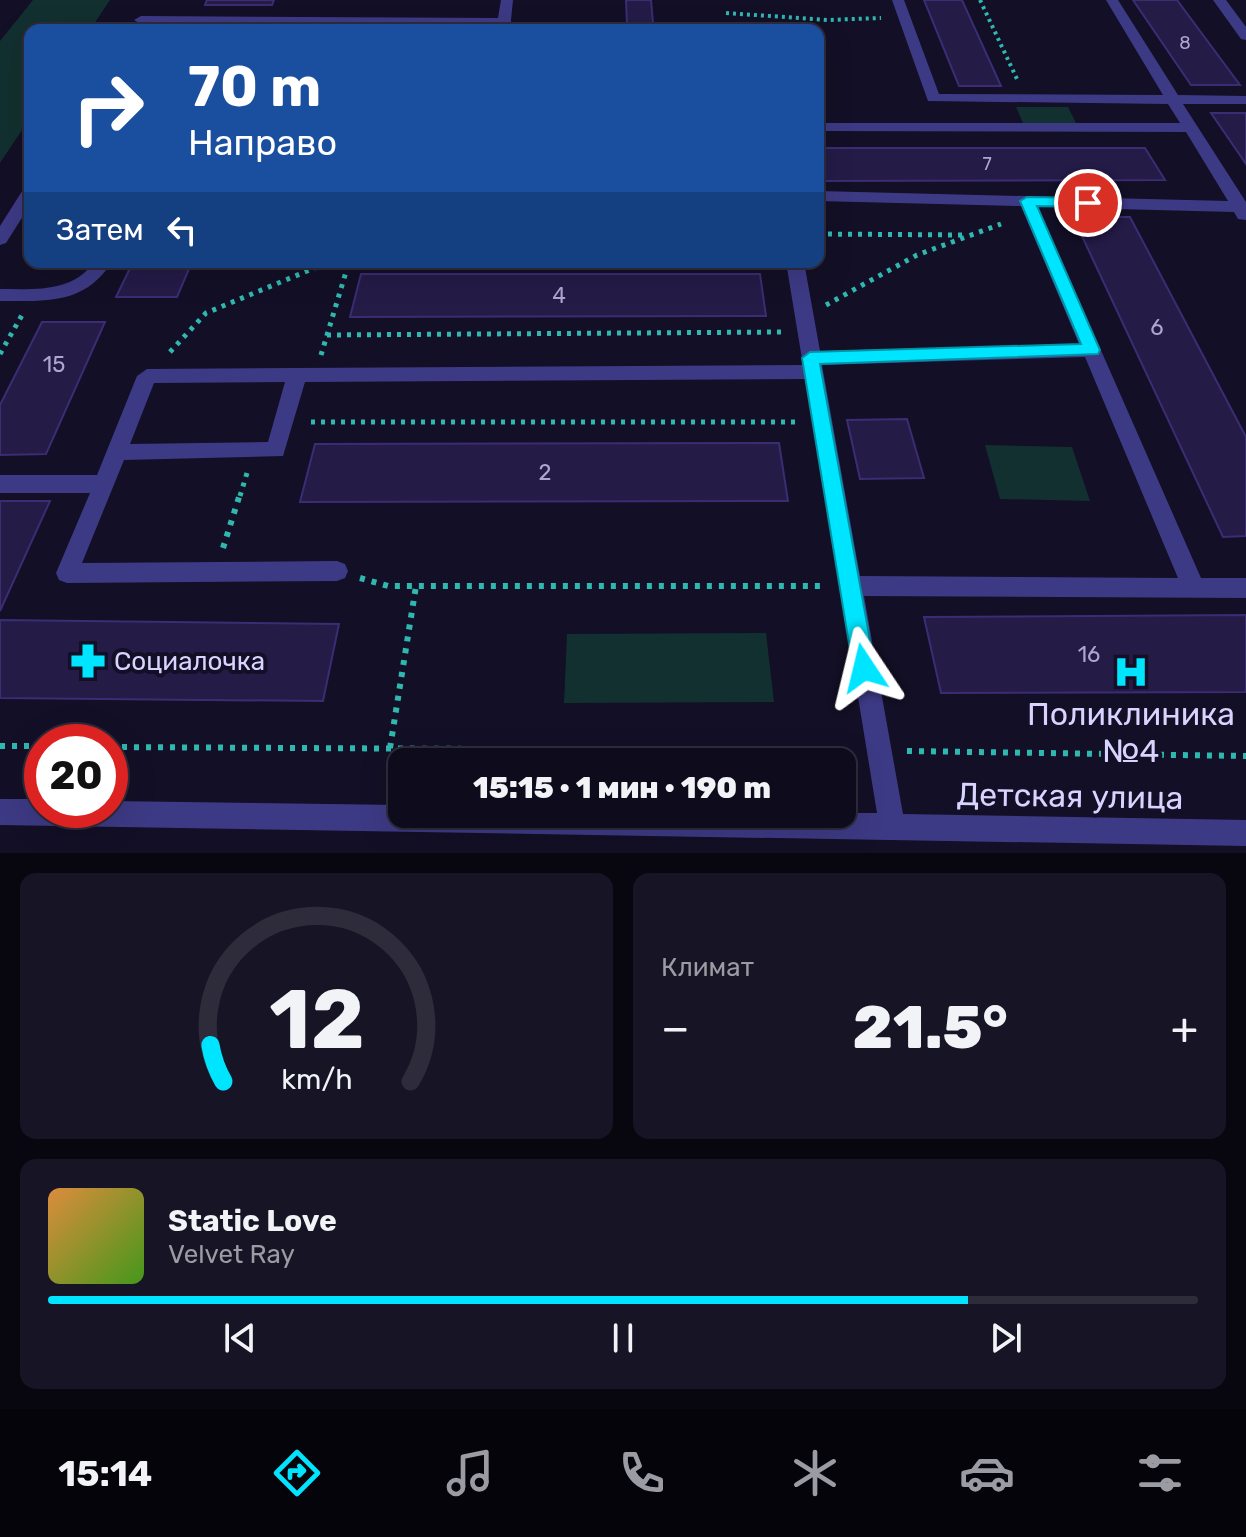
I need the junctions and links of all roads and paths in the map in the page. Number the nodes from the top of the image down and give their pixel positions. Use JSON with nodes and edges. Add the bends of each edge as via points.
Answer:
{"nodes":[{"id":1,"x":153,"y":0,"type":"edge"},
{"id":2,"x":507,"y":0,"type":"edge"},
{"id":3,"x":898,"y":0,"type":"edge"},
{"id":4,"x":980,"y":0,"type":"edge"},
{"id":5,"x":1112,"y":0,"type":"edge"},
{"id":6,"x":1219,"y":0,"type":"edge"},
{"id":7,"x":726,"y":13,"type":"dead end"},
{"id":8,"x":904,"y":17,"type":"junction"},
{"id":9,"x":139,"y":24,"type":"edge"},
{"id":10,"x":504,"y":24,"type":"edge"},
{"id":11,"x":1245,"y":34,"type":"edge"},
{"id":12,"x":1026,"y":99,"type":"junction"},
{"id":13,"x":1173,"y":99,"type":"junction"},
{"id":14,"x":1246,"y":100,"type":"edge"},
{"id":15,"x":824,"y":127,"type":"edge"},
{"id":16,"x":1191,"y":128,"type":"junction"},
{"id":17,"x":824,"y":196,"type":"edge"},
{"id":18,"x":24,"y":201,"type":"edge"},
{"id":19,"x":1030,"y":207,"type":"junction"},
{"id":20,"x":1244,"y":211,"type":"edge"},
{"id":21,"x":824,"y":234,"type":"edge"},
{"id":22,"x":972,"y":235,"type":"junction"},
{"id":23,"x":0,"y":239,"type":"edge"},
{"id":24,"x":100,"y":268,"type":"edge"},
{"id":25,"x":315,"y":268,"type":"edge"},
{"id":26,"x":347,"y":268,"type":"edge"},
{"id":27,"x":796,"y":268,"type":"edge"},
{"id":28,"x":0,"y":295,"type":"edge"},
{"id":29,"x":805,"y":324,"type":"junction"},
{"id":30,"x":327,"y":335,"type":"junction"},
{"id":31,"x":1092,"y":350,"type":"junction"},
{"id":32,"x":811,"y":365,"type":"junction"},
{"id":33,"x":306,"y":375,"type":"junction"},
{"id":34,"x":147,"y":376,"type":"junction"},
{"id":35,"x":284,"y":422,"type":"junction"},
{"id":36,"x":822,"y":422,"type":"junction"},
{"id":37,"x":254,"y":451,"type":"junction"},
{"id":38,"x":117,"y":452,"type":"junction"},
{"id":39,"x":0,"y":484,"type":"edge"},
{"id":40,"x":104,"y":484,"type":"junction"},
{"id":41,"x":337,"y":571,"type":"joint"},
{"id":42,"x":216,"y":572,"type":"junction"},
{"id":43,"x":416,"y":586,"type":"junction"},
{"id":44,"x":850,"y":586,"type":"junction"},
{"id":45,"x":1194,"y":588,"type":"junction"},
{"id":46,"x":1246,"y":588,"type":"edge"},
{"id":47,"x":0,"y":746,"type":"edge"},
{"id":48,"x":24,"y":746,"type":"edge"},
{"id":49,"x":128,"y":747,"type":"edge"},
{"id":50,"x":390,"y":748,"type":"joint"},
{"id":51,"x":856,"y":751,"type":"edge"},
{"id":52,"x":879,"y":751,"type":"junction"},
{"id":53,"x":1246,"y":756,"type":"edge"},
{"id":54,"x":0,"y":812,"type":"edge"},
{"id":55,"x":892,"y":826,"type":"junction"},
{"id":56,"x":1246,"y":833,"type":"edge"}],
"edges":[{"from":1,"to":9,"type":"street"},
{"from":2,"to":10,"type":"street"},
{"from":3,"to":8,"type":"street"},
{"from":4,"to":12,"type":"path"},
{"from":5,"to":13,"type":"street"},
{"from":6,"to":11,"type":"street"},
{"from":7,"to":8,"type":"path","via":[[828,20]]},
{"from":8,"to":12,"type":"street","via":[[933,98]]},
{"from":12,"to":13,"type":"street"},
{"from":13,"to":14,"type":"street"},
{"from":13,"to":16,"type":"street"},
{"from":15,"to":16,"type":"street"},
{"from":16,"to":20,"type":"street"},
{"from":17,"to":19,"type":"street"},
{"from":18,"to":23,"type":"street"},
{"from":19,"to":20,"type":"street"},
{"from":19,"to":22,"type":"path"},
{"from":19,"to":31,"type":"street"},
{"from":21,"to":22,"type":"path"},
{"from":22,"to":29,"type":"path","via":[[917,255]]},
{"from":24,"to":28,"type":"street","via":[[95,278],[67,293]]},
{"from":25,"to":34,"type":"path","via":[[206,313]]},
{"from":26,"to":30,"type":"path"},
{"from":27,"to":29,"type":"street"},
{"from":29,"to":30,"type":"path"},
{"from":29,"to":32,"type":"street"},
{"from":30,"to":33,"type":"path"},
{"from":31,"to":32,"type":"street"},
{"from":31,"to":45,"type":"street"},
{"from":32,"to":33,"type":"street"},
{"from":32,"to":36,"type":"street"},
{"from":33,"to":34,"type":"street"},
{"from":33,"to":35,"type":"street"},
{"from":34,"to":38,"type":"street"},
{"from":35,"to":36,"type":"path"},
{"from":35,"to":37,"type":"street","via":[[276,450]]},
{"from":36,"to":44,"type":"street"},
{"from":37,"to":38,"type":"street"},
{"from":37,"to":42,"type":"path"},
{"from":38,"to":40,"type":"street"},
{"from":39,"to":40,"type":"street"},
{"from":40,"to":42,"type":"street","via":[[67,573]]},
{"from":41,"to":42,"type":"street"},
{"from":41,"to":43,"type":"path","via":[[388,586]]},
{"from":43,"to":44,"type":"path"},
{"from":43,"to":50,"type":"path"},
{"from":44,"to":45,"type":"street"},
{"from":44,"to":52,"type":"street"},
{"from":45,"to":46,"type":"street"},
{"from":47,"to":48,"type":"path"},
{"from":49,"to":50,"type":"path"},
{"from":51,"to":52,"type":"path"},
{"from":52,"to":53,"type":"path"},
{"from":52,"to":55,"type":"street"},
{"from":54,"to":55,"type":"street","name":"Детская улица"},
{"from":55,"to":56,"type":"street","name":"Детская улица"}]}
